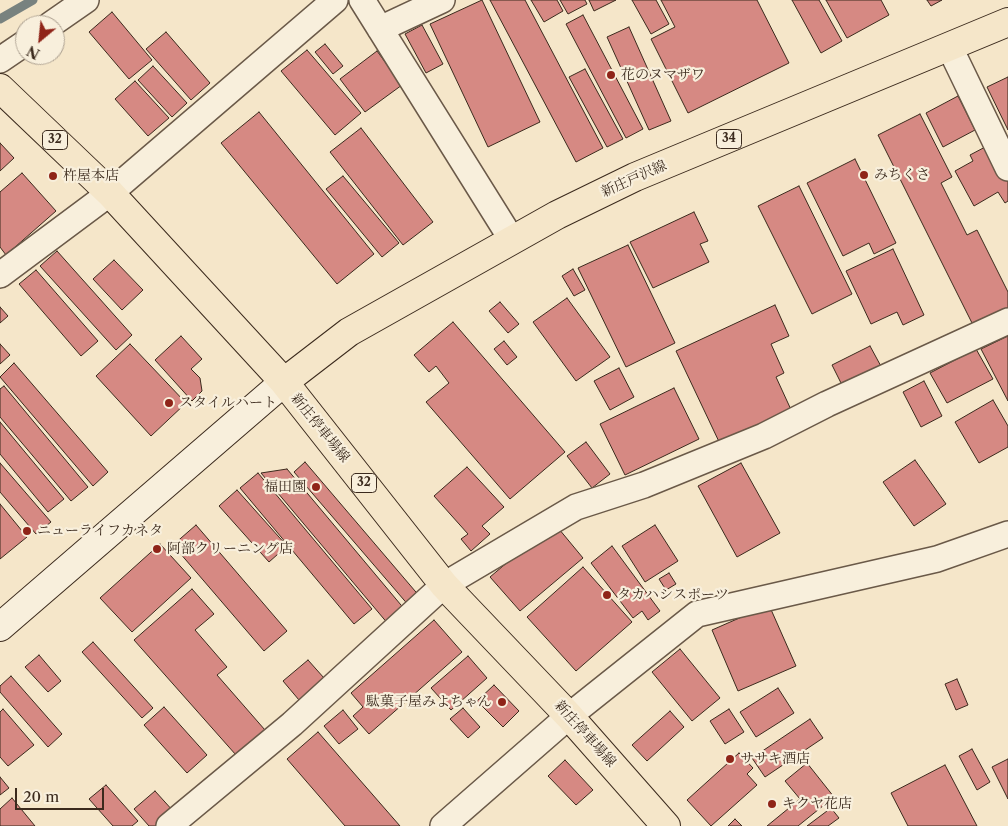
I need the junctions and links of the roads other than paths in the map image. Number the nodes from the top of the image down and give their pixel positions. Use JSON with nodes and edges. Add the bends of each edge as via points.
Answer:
{"nodes":[{"id":1,"x":86,"y":0,"type":"edge"},
{"id":2,"x":334,"y":0,"type":"edge"},
{"id":3,"x":362,"y":0,"type":"edge"},
{"id":4,"x":442,"y":0,"type":"edge"},
{"id":5,"x":64,"y":15,"type":"edge"},
{"id":6,"x":1008,"y":22,"type":"edge"},
{"id":7,"x":380,"y":29,"type":"junction"},
{"id":8,"x":950,"y":48,"type":"junction"},
{"id":9,"x":15,"y":50,"type":"edge"},
{"id":10,"x":0,"y":60,"type":"edge"},
{"id":11,"x":0,"y":88,"type":"edge"},
{"id":12,"x":1008,"y":168,"type":"edge"},
{"id":13,"x":110,"y":193,"type":"junction"},
{"id":14,"x":512,"y":240,"type":"junction"},
{"id":15,"x":0,"y":275,"type":"edge"},
{"id":16,"x":1008,"y":322,"type":"edge"},
{"id":17,"x":284,"y":382,"type":"junction"},
{"id":18,"x":1008,"y":534,"type":"edge"},
{"id":19,"x":444,"y":585,"type":"junction"},
{"id":20,"x":0,"y":627,"type":"edge"},
{"id":21,"x":569,"y":716,"type":"junction"},
{"id":22,"x":170,"y":826,"type":"edge"},
{"id":23,"x":443,"y":826,"type":"edge"},
{"id":24,"x":666,"y":826,"type":"edge"}],
"edges":[{"from":1,"to":5,"type":"street"},
{"from":2,"to":13,"type":"street"},
{"from":3,"to":7,"type":"street"},
{"from":4,"to":7,"type":"street"},
{"from":6,"to":8,"type":"main road","name":"新庄戸沢線","number":"34"},
{"from":7,"to":14,"type":"street"},
{"from":8,"to":12,"type":"street"},
{"from":8,"to":14,"type":"main road","name":"新庄戸沢線","number":"34","via":[[635,178]]},
{"from":9,"to":10,"type":"street"},
{"from":11,"to":13,"type":"main road","name":"新庄停車場線","number":"32"},
{"from":13,"to":15,"type":"street"},
{"from":13,"to":17,"type":"main road","name":"新庄停車場線","number":"32"},
{"from":14,"to":17,"type":"main road","name":"新庄戸沢線","number":"34","via":[[349,332]]},
{"from":16,"to":19,"type":"street","via":[[764,436],[644,485],[576,507]]},
{"from":17,"to":19,"type":"main road","name":"新庄停車場線","number":"32"},
{"from":17,"to":20,"type":"street"},
{"from":18,"to":21,"type":"street","via":[[937,559],[697,614]]},
{"from":19,"to":21,"type":"main road","name":"新庄停車場線","number":"32"},
{"from":19,"to":22,"type":"street","via":[[292,724]]},
{"from":21,"to":23,"type":"street"},
{"from":21,"to":24,"type":"main road","name":"新庄停車場線","number":"32"}]}
